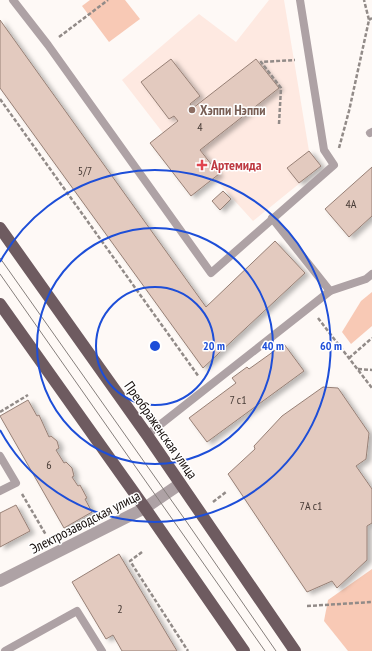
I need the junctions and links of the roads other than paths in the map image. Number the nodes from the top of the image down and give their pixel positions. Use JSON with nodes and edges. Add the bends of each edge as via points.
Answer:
{"nodes":[{"id":1,"x":13,"y":0,"type":"edge"},
{"id":2,"x":300,"y":0,"type":"edge"},
{"id":3,"x":272,"y":218,"type":"junction"},
{"id":4,"x":0,"y":228,"type":"edge"},
{"id":5,"x":372,"y":274,"type":"edge"},
{"id":6,"x":330,"y":291,"type":"junction"},
{"id":7,"x":0,"y":304,"type":"edge"},
{"id":8,"x":147,"y":435,"type":"junction"},
{"id":9,"x":0,"y":456,"type":"edge"},
{"id":10,"x":180,"y":484,"type":"junction"},
{"id":11,"x":0,"y":491,"type":"edge"},
{"id":12,"x":145,"y":508,"type":"junction"},
{"id":13,"x":0,"y":581,"type":"edge"},
{"id":14,"x":5,"y":651,"type":"edge"},
{"id":15,"x":102,"y":651,"type":"edge"},
{"id":16,"x":244,"y":651,"type":"edge"},
{"id":17,"x":295,"y":651,"type":"edge"}],
"edges":[{"from":1,"to":3,"type":"lane","via":[[211,273]]},
{"from":2,"to":3,"type":"lane","via":[[324,150],[334,165]]},
{"from":3,"to":6,"type":"lane"},
{"from":4,"to":8,"type":"main road","name":"Преображенская улица"},
{"from":5,"to":6,"type":"lane","via":[[366,279]]},
{"from":6,"to":8,"type":"lane"},
{"from":7,"to":12,"type":"main road"},
{"from":8,"to":10,"type":"main road","name":"Преображенская улица"},
{"from":9,"to":11,"type":"lane","via":[[16,483]]},
{"from":10,"to":12,"type":"street","name":"Электрозаводская улица"},
{"from":10,"to":17,"type":"main road","name":"Преображенская улица"},
{"from":12,"to":13,"type":"street","name":"Электрозаводская улица"},
{"from":12,"to":16,"type":"main road"},
{"from":14,"to":15,"type":"lane","via":[[77,611]]}]}
